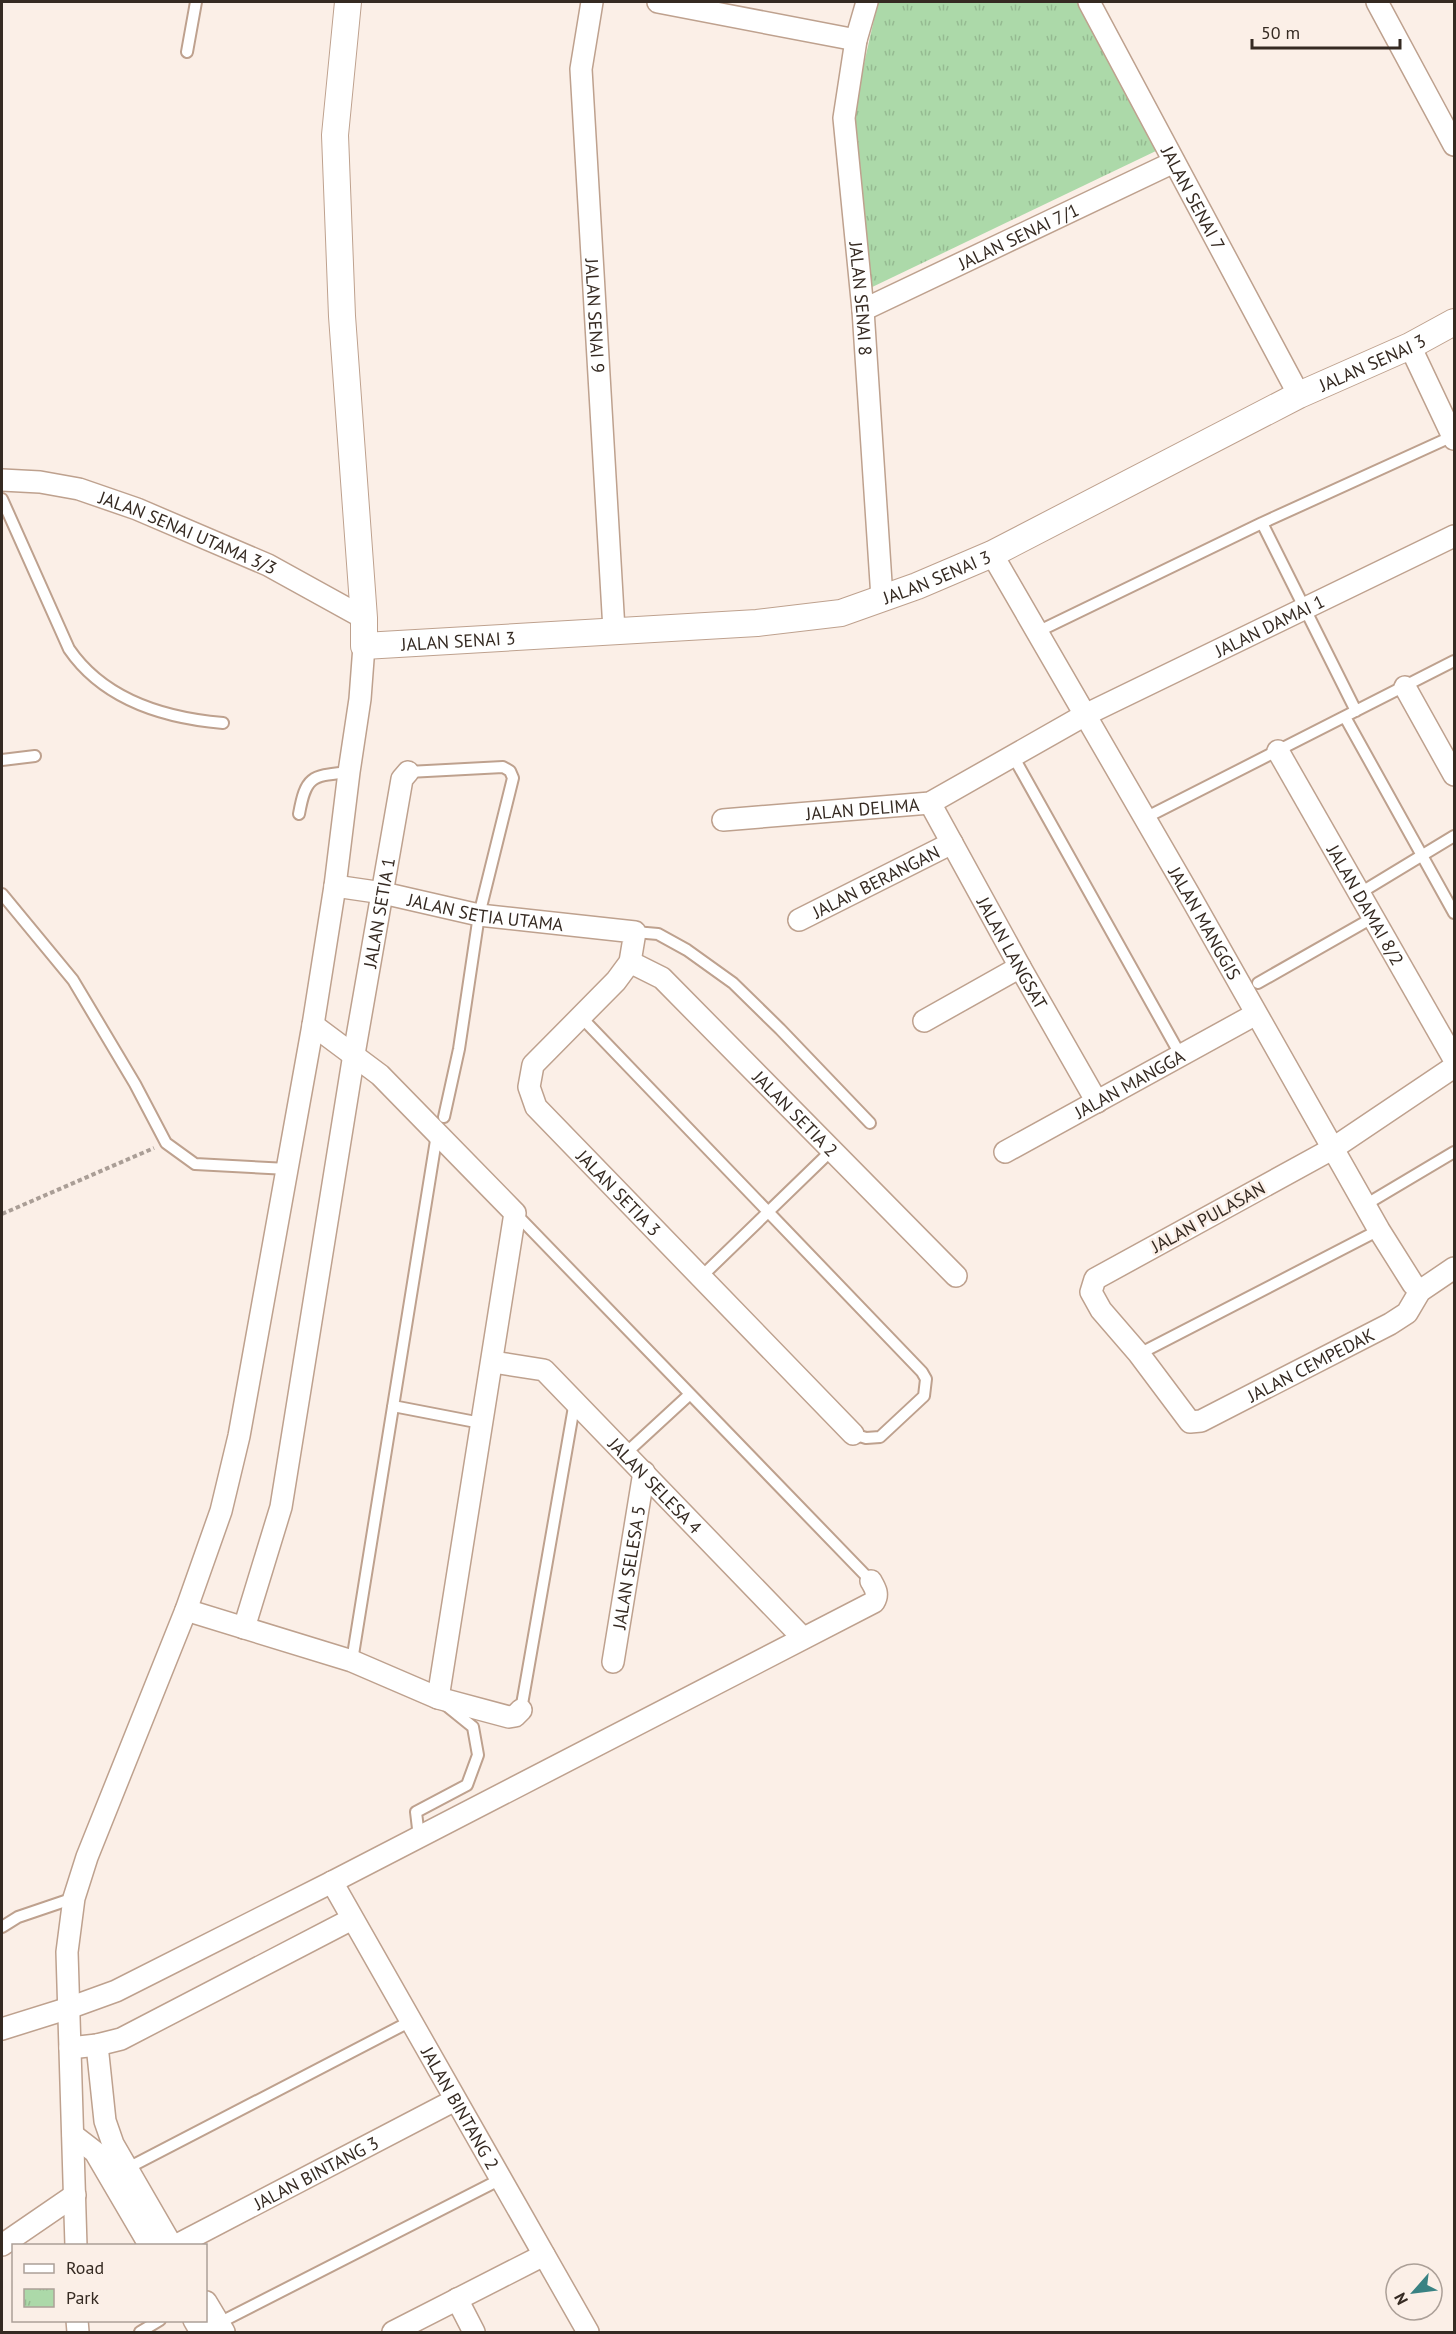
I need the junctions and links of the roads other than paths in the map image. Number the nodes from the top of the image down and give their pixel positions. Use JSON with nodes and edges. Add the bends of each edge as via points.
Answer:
{"nodes":[{"id":1,"x":196,"y":2,"type":"edge"},
{"id":2,"x":348,"y":2,"type":"edge"},
{"id":3,"x":592,"y":2,"type":"edge"},
{"id":4,"x":658,"y":2,"type":"edge"},
{"id":5,"x":867,"y":2,"type":"edge"},
{"id":6,"x":1089,"y":2,"type":"edge"},
{"id":7,"x":1377,"y":2,"type":"edge"},
{"id":8,"x":856,"y":40,"type":"junction"},
{"id":9,"x":187,"y":52,"type":"dead end"},
{"id":10,"x":1455,"y":145,"type":"edge"},
{"id":11,"x":1174,"y":162,"type":"junction"},
{"id":12,"x":863,"y":310,"type":"junction"},
{"id":13,"x":1455,"y":322,"type":"edge"},
{"id":14,"x":1410,"y":346,"type":"junction"},
{"id":15,"x":1299,"y":395,"type":"junction"},
{"id":16,"x":1454,"y":437,"type":"edge"},
{"id":17,"x":2,"y":480,"type":"edge"},
{"id":18,"x":2,"y":500,"type":"edge"},
{"id":19,"x":1262,"y":523,"type":"junction"},
{"id":20,"x":1455,"y":536,"type":"edge"},
{"id":21,"x":992,"y":554,"type":"junction"},
{"id":22,"x":882,"y":598,"type":"junction"},
{"id":23,"x":1304,"y":609,"type":"junction"},
{"id":24,"x":364,"y":618,"type":"junction"},
{"id":25,"x":614,"y":630,"type":"junction"},
{"id":26,"x":1037,"y":632,"type":"junction"},
{"id":27,"x":364,"y":646,"type":"junction"},
{"id":28,"x":1455,"y":661,"type":"edge"},
{"id":29,"x":1405,"y":687,"type":"junction"},
{"id":30,"x":1356,"y":711,"type":"junction"},
{"id":31,"x":1085,"y":716,"type":"junction"},
{"id":32,"x":1345,"y":717,"type":"junction"},
{"id":33,"x":223,"y":723,"type":"dead end"},
{"id":34,"x":1278,"y":751,"type":"junction"},
{"id":35,"x":35,"y":756,"type":"dead end"},
{"id":36,"x":1013,"y":756,"type":"junction"},
{"id":37,"x":2,"y":760,"type":"edge"},
{"id":38,"x":349,"y":772,"type":"junction"},
{"id":39,"x":408,"y":772,"type":"joint"},
{"id":40,"x":1455,"y":776,"type":"edge"},
{"id":41,"x":930,"y":803,"type":"junction"},
{"id":42,"x":299,"y":814,"type":"dead end"},
{"id":43,"x":1145,"y":818,"type":"junction"},
{"id":44,"x":723,"y":820,"type":"dead end"},
{"id":45,"x":1455,"y":836,"type":"edge"},
{"id":46,"x":952,"y":843,"type":"junction"},
{"id":47,"x":1422,"y":855,"type":"junction"},
{"id":48,"x":335,"y":886,"type":"junction"},
{"id":49,"x":383,"y":893,"type":"junction"},
{"id":50,"x":1359,"y":893,"type":"junction"},
{"id":51,"x":2,"y":894,"type":"edge"},
{"id":52,"x":1455,"y":913,"type":"edge"},
{"id":53,"x":479,"y":915,"type":"junction"},
{"id":54,"x":1374,"y":917,"type":"junction"},
{"id":55,"x":799,"y":920,"type":"dead end"},
{"id":56,"x":635,"y":932,"type":"junction"},
{"id":57,"x":630,"y":962,"type":"junction"},
{"id":58,"x":1020,"y":967,"type":"junction"},
{"id":59,"x":1258,"y":983,"type":"dead end"},
{"id":60,"x":1256,"y":1014,"type":"junction"},
{"id":61,"x":581,"y":1017,"type":"junction"},
{"id":62,"x":924,"y":1021,"type":"dead end"},
{"id":63,"x":313,"y":1025,"type":"junction"},
{"id":64,"x":354,"y":1054,"type":"junction"},
{"id":65,"x":1181,"y":1056,"type":"junction"},
{"id":66,"x":1455,"y":1059,"type":"edge"},
{"id":67,"x":1455,"y":1067,"type":"edge"},
{"id":68,"x":1097,"y":1102,"type":"junction"},
{"id":69,"x":870,"y":1123,"type":"dead end"},
{"id":70,"x":441,"y":1124,"type":"junction"},
{"id":71,"x":1332,"y":1149,"type":"junction"},
{"id":72,"x":832,"y":1150,"type":"junction"},
{"id":73,"x":1005,"y":1152,"type":"dead end"},
{"id":74,"x":1455,"y":1152,"type":"edge"},
{"id":75,"x":288,"y":1169,"type":"junction"},
{"id":76,"x":1365,"y":1205,"type":"junction"},
{"id":77,"x":769,"y":1212,"type":"junction"},
{"id":78,"x":515,"y":1213,"type":"junction"},
{"id":79,"x":1378,"y":1230,"type":"junction"},
{"id":80,"x":1455,"y":1268,"type":"edge"},
{"id":81,"x":956,"y":1276,"type":"dead end"},
{"id":82,"x":702,"y":1277,"type":"junction"},
{"id":83,"x":1420,"y":1291,"type":"junction"},
{"id":84,"x":1139,"y":1354,"type":"junction"},
{"id":85,"x":493,"y":1362,"type":"junction"},
{"id":86,"x":689,"y":1395,"type":"junction"},
{"id":87,"x":576,"y":1401,"type":"junction"},
{"id":88,"x":393,"y":1406,"type":"junction"},
{"id":89,"x":481,"y":1423,"type":"junction"},
{"id":90,"x":852,"y":1434,"type":"joint"},
{"id":91,"x":626,"y":1453,"type":"junction"},
{"id":92,"x":644,"y":1472,"type":"junction"},
{"id":93,"x":871,"y":1581,"type":"joint"},
{"id":94,"x":186,"y":1610,"type":"junction"},
{"id":95,"x":244,"y":1628,"type":"junction"},
{"id":96,"x":803,"y":1638,"type":"junction"},
{"id":97,"x":352,"y":1661,"type":"junction"},
{"id":98,"x":613,"y":1662,"type":"dead end"},
{"id":99,"x":438,"y":1698,"type":"junction"},
{"id":100,"x":521,"y":1710,"type":"joint"},
{"id":101,"x":419,"y":1837,"type":"junction"},
{"id":102,"x":332,"y":1882,"type":"junction"},
{"id":103,"x":74,"y":1898,"type":"junction"},
{"id":104,"x":352,"y":1919,"type":"junction"},
{"id":105,"x":2,"y":1927,"type":"edge"},
{"id":106,"x":69,"y":2008,"type":"junction"},
{"id":107,"x":411,"y":2021,"type":"junction"},
{"id":108,"x":2,"y":2029,"type":"edge"},
{"id":109,"x":97,"y":2045,"type":"junction"},
{"id":110,"x":70,"y":2048,"type":"junction"},
{"id":111,"x":455,"y":2100,"type":"junction"},
{"id":112,"x":73,"y":2135,"type":"junction"},
{"id":113,"x":126,"y":2169,"type":"junction"},
{"id":114,"x":501,"y":2180,"type":"junction"},
{"id":115,"x":75,"y":2195,"type":"junction"},
{"id":116,"x":76,"y":2244,"type":"edge"},
{"id":117,"x":149,"y":2244,"type":"edge"},
{"id":118,"x":173,"y":2244,"type":"edge"},
{"id":119,"x":178,"y":2244,"type":"edge"},
{"id":120,"x":2,"y":2245,"type":"edge"},
{"id":121,"x":544,"y":2255,"type":"junction"},
{"id":122,"x":457,"y":2299,"type":"junction"},
{"id":123,"x":207,"y":2305,"type":"edge"},
{"id":124,"x":157,"y":2322,"type":"edge"},
{"id":125,"x":199,"y":2322,"type":"edge"},
{"id":126,"x":215,"y":2329,"type":"edge"},
{"id":127,"x":140,"y":2332,"type":"edge"},
{"id":128,"x":393,"y":2332,"type":"edge"},
{"id":129,"x":474,"y":2332,"type":"edge"},
{"id":130,"x":588,"y":2332,"type":"edge"}],
"edges":[{"from":1,"to":9,"type":"lane"},
{"from":2,"to":24,"type":"street","via":[[335,135],[342,316]]},
{"from":3,"to":25,"type":"street","name":"JALAN SENAI 9","via":[[581,69]]},
{"from":4,"to":8,"type":"street"},
{"from":5,"to":8,"type":"street","name":"JALAN SENAI 8"},
{"from":6,"to":11,"type":"street","name":"JALAN SENAI 7"},
{"from":7,"to":10,"type":"street"},
{"from":8,"to":12,"type":"street","name":"JALAN SENAI 8","via":[[843,118]]},
{"from":11,"to":12,"type":"street","name":"JALAN SENAI 7/1"},
{"from":11,"to":15,"type":"street","name":"JALAN SENAI 7"},
{"from":12,"to":22,"type":"street","name":"JALAN SENAI 8"},
{"from":13,"to":14,"type":"street","name":"JALAN SENAI 3"},
{"from":14,"to":15,"type":"street","name":"JALAN SENAI 3"},
{"from":14,"to":16,"type":"street"},
{"from":15,"to":21,"type":"street","name":"JALAN SENAI 3"},
{"from":16,"to":19,"type":"lane"},
{"from":17,"to":24,"type":"street","name":"JALAN SENAI UTAMA 3/3","via":[[79,489],[137,509],[267,565]]},
{"from":18,"to":33,"type":"lane","via":[[69,649],[81,666],[114,692],[147,709],[188,720]]},
{"from":19,"to":23,"type":"lane"},
{"from":19,"to":26,"type":"lane"},
{"from":20,"to":23,"type":"street","name":"JALAN DAMAI 1"},
{"from":21,"to":22,"type":"street","name":"JALAN SENAI 3"},
{"from":21,"to":26,"type":"street","name":"JALAN MANGGIS"},
{"from":22,"to":25,"type":"street","name":"JALAN SENAI 3","via":[[841,613],[757,623]]},
{"from":23,"to":30,"type":"lane"},
{"from":23,"to":31,"type":"street","name":"JALAN DAMAI 1"},
{"from":24,"to":27,"type":"street"},
{"from":25,"to":27,"type":"street","name":"JALAN SENAI 3"},
{"from":26,"to":31,"type":"street","name":"JALAN MANGGIS"},
{"from":27,"to":38,"type":"street"},
{"from":28,"to":29,"type":"lane"},
{"from":29,"to":30,"type":"lane"},
{"from":29,"to":40,"type":"street"},
{"from":30,"to":32,"type":"lane"},
{"from":31,"to":36,"type":"street","name":"JALAN DELIMA"},
{"from":31,"to":43,"type":"street","name":"JALAN MANGGIS"},
{"from":32,"to":34,"type":"lane"},
{"from":32,"to":47,"type":"lane"},
{"from":34,"to":43,"type":"lane"},
{"from":34,"to":50,"type":"street","name":"JALAN DAMAI 8/2"},
{"from":35,"to":37,"type":"lane"},
{"from":36,"to":41,"type":"street","name":"JALAN DELIMA"},
{"from":36,"to":65,"type":"lane"},
{"from":38,"to":42,"type":"lane","via":[[312,780],[303,792]]},
{"from":38,"to":48,"type":"street"},
{"from":39,"to":49,"type":"street","name":"JALAN SETIA 1","via":[[402,778]]},
{"from":39,"to":53,"type":"lane","via":[[503,767],[510,771],[513,778]]},
{"from":41,"to":44,"type":"street","name":"JALAN DELIMA"},
{"from":41,"to":46,"type":"street","name":"JALAN LANGSAT"},
{"from":43,"to":60,"type":"street","name":"JALAN MANGGIS"},
{"from":45,"to":47,"type":"lane"},
{"from":46,"to":55,"type":"street","name":"JALAN BERANGAN"},
{"from":46,"to":58,"type":"street","name":"JALAN LANGSAT"},
{"from":47,"to":50,"type":"lane"},
{"from":47,"to":52,"type":"lane"},
{"from":48,"to":49,"type":"street","name":"JALAN SETIA UTAMA"},
{"from":48,"to":63,"type":"street"},
{"from":49,"to":53,"type":"street","name":"JALAN SETIA UTAMA"},
{"from":49,"to":64,"type":"street","name":"JALAN SETIA 1"},
{"from":50,"to":54,"type":"street","name":"JALAN DAMAI 8/2"},
{"from":51,"to":75,"type":"lane","via":[[73,980],[166,1143],[195,1164]]},
{"from":53,"to":56,"type":"street","name":"JALAN SETIA UTAMA"},
{"from":53,"to":70,"type":"lane","via":[[459,1050]]},
{"from":54,"to":59,"type":"lane"},
{"from":54,"to":66,"type":"street","name":"JALAN DAMAI 8/2"},
{"from":56,"to":57,"type":"street","name":"JALAN SETIA 3"},
{"from":56,"to":69,"type":"lane","via":[[658,934],[733,983]]},
{"from":57,"to":61,"type":"street","name":"JALAN SETIA 3"},
{"from":57,"to":72,"type":"street","name":"JALAN SETIA 2","via":[[662,978]]},
{"from":58,"to":62,"type":"street"},
{"from":58,"to":68,"type":"street","name":"JALAN LANGSAT"},
{"from":60,"to":65,"type":"street","name":"JALAN MANGGA"},
{"from":60,"to":71,"type":"street","name":"JALAN MANGGIS"},
{"from":61,"to":77,"type":"lane"},
{"from":61,"to":82,"type":"street","name":"JALAN SETIA 3","via":[[533,1065],[529,1087],[536,1107]]},
{"from":63,"to":64,"type":"street"},
{"from":63,"to":75,"type":"street"},
{"from":64,"to":70,"type":"street"},
{"from":64,"to":95,"type":"street","name":"JALAN SETIA 1","via":[[280,1507]]},
{"from":65,"to":68,"type":"street","name":"JALAN MANGGA"},
{"from":67,"to":71,"type":"street","name":"JALAN PULASAN"},
{"from":68,"to":73,"type":"street","name":"JALAN MANGGA"},
{"from":70,"to":78,"type":"street"},
{"from":70,"to":88,"type":"lane"},
{"from":71,"to":76,"type":"street","name":"JALAN MANGGIS"},
{"from":71,"to":84,"type":"street","name":"JALAN PULASAN","via":[[1095,1279],[1091,1292],[1101,1311]]},
{"from":72,"to":77,"type":"lane"},
{"from":72,"to":81,"type":"street","name":"JALAN SETIA 2"},
{"from":74,"to":76,"type":"lane"},
{"from":75,"to":94,"type":"street","via":[[239,1436],[221,1511]]},
{"from":76,"to":79,"type":"street","name":"JALAN MANGGIS"},
{"from":77,"to":82,"type":"lane"},
{"from":77,"to":90,"type":"lane","via":[[926,1379],[924,1396],[880,1437]]},
{"from":78,"to":85,"type":"street"},
{"from":78,"to":86,"type":"lane"},
{"from":79,"to":83,"type":"street","name":"JALAN MANGGIS"},
{"from":79,"to":84,"type":"lane"},
{"from":80,"to":83,"type":"street"},
{"from":82,"to":90,"type":"street","name":"JALAN SETIA 3"},
{"from":83,"to":84,"type":"street","name":"JALAN CEMPEDAK","via":[[1407,1313],[1390,1324],[1201,1421],[1190,1422]]},
{"from":85,"to":87,"type":"street","name":"JALAN SELESA 4","via":[[544,1370]]},
{"from":85,"to":89,"type":"street"},
{"from":86,"to":91,"type":"lane"},
{"from":86,"to":93,"type":"lane"},
{"from":87,"to":91,"type":"street","name":"JALAN SELESA 4"},
{"from":87,"to":100,"type":"lane"},
{"from":88,"to":89,"type":"lane"},
{"from":88,"to":97,"type":"lane"},
{"from":89,"to":99,"type":"street"},
{"from":91,"to":92,"type":"street","name":"JALAN SELESA 4"},
{"from":92,"to":96,"type":"street","name":"JALAN SELESA 4"},
{"from":92,"to":98,"type":"street","name":"JALAN SELESA 5"},
{"from":93,"to":96,"type":"street","via":[[877,1597],[874,1602]]},
{"from":94,"to":95,"type":"street"},
{"from":94,"to":103,"type":"street"},
{"from":95,"to":97,"type":"street"},
{"from":96,"to":101,"type":"street"},
{"from":97,"to":99,"type":"street"},
{"from":99,"to":100,"type":"street","via":[[509,1718]]},
{"from":99,"to":101,"type":"lane","via":[[473,1727],[478,1755],[467,1785],[416,1812]]},
{"from":101,"to":102,"type":"street"},
{"from":102,"to":104,"type":"street","name":"JALAN BINTANG 2"},
{"from":102,"to":106,"type":"street","via":[[116,1991]]},
{"from":103,"to":105,"type":"lane","via":[[18,1917]]},
{"from":103,"to":106,"type":"street","via":[[67,1952]]},
{"from":104,"to":107,"type":"street","name":"JALAN BINTANG 2"},
{"from":104,"to":109,"type":"street","via":[[122,2039]]},
{"from":106,"to":108,"type":"street"},
{"from":106,"to":110,"type":"street"},
{"from":107,"to":111,"type":"street","name":"JALAN BINTANG 2"},
{"from":107,"to":113,"type":"lane"},
{"from":109,"to":110,"type":"street"},
{"from":109,"to":113,"type":"street","via":[[105,2121]]},
{"from":110,"to":112,"type":"street"},
{"from":111,"to":114,"type":"street","name":"JALAN BINTANG 2"},
{"from":111,"to":119,"type":"street","name":"JALAN BINTANG 3"},
{"from":112,"to":115,"type":"street"},
{"from":112,"to":117,"type":"street","via":[[95,2152]]},
{"from":113,"to":118,"type":"street"},
{"from":114,"to":121,"type":"street","name":"JALAN BINTANG 2"},
{"from":114,"to":126,"type":"lane"},
{"from":115,"to":116,"type":"street"},
{"from":115,"to":120,"type":"street"},
{"from":121,"to":122,"type":"street"},
{"from":121,"to":130,"type":"street","name":"JALAN BINTANG 2"},
{"from":122,"to":128,"type":"street"},
{"from":122,"to":129,"type":"street"},
{"from":123,"to":126,"type":"street"},
{"from":124,"to":127,"type":"lane"},
{"from":125,"to":126,"type":"street"}]}
